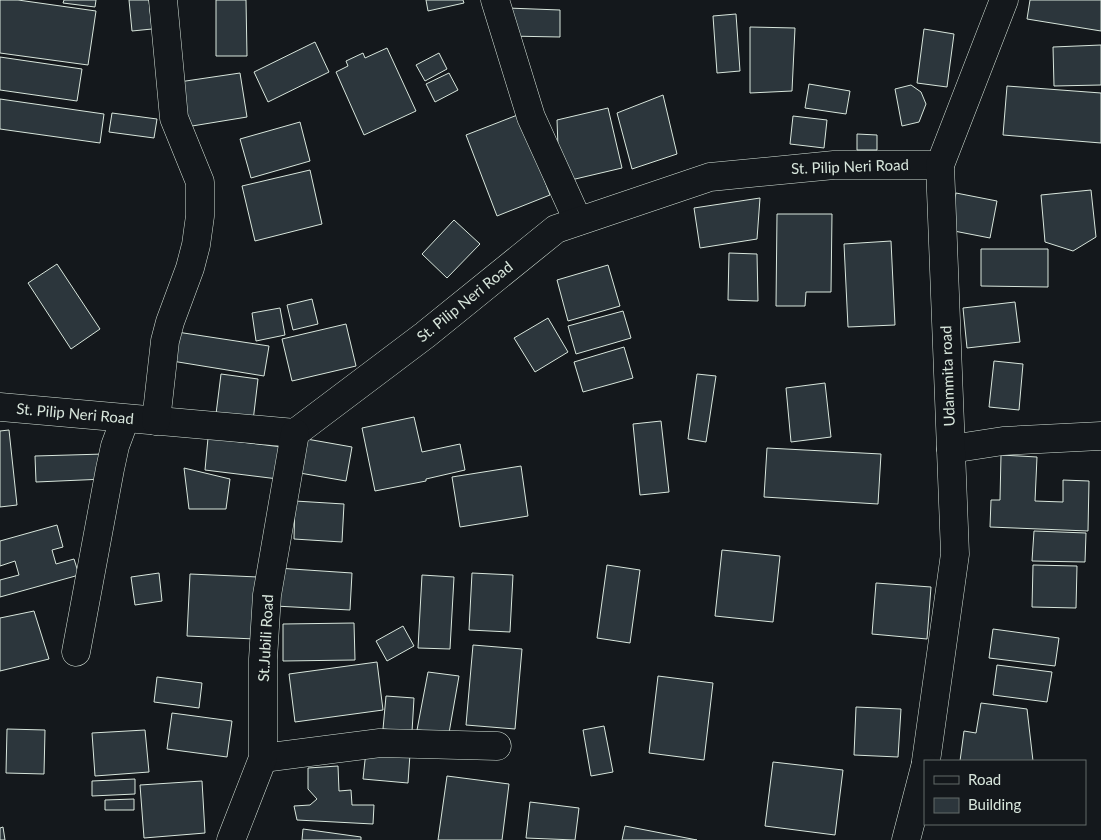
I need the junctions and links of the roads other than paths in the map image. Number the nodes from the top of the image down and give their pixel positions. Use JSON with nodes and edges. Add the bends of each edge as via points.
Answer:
{"nodes":[{"id":1,"x":162,"y":0,"type":"edge"},
{"id":2,"x":495,"y":0,"type":"edge"},
{"id":3,"x":1004,"y":0,"type":"edge"},
{"id":4,"x":940,"y":165,"type":"junction"},
{"id":5,"x":578,"y":221,"type":"junction"},
{"id":6,"x":0,"y":407,"type":"edge"},
{"id":7,"x":125,"y":419,"type":"junction"},
{"id":8,"x":156,"y":421,"type":"junction"},
{"id":9,"x":294,"y":433,"type":"junction"},
{"id":10,"x":1101,"y":436,"type":"edge"},
{"id":11,"x":951,"y":449,"type":"junction"},
{"id":12,"x":76,"y":652,"type":"dead end"},
{"id":13,"x":496,"y":746,"type":"dead end"},
{"id":14,"x":263,"y":758,"type":"junction"},
{"id":15,"x":926,"y":760,"type":"edge"},
{"id":16,"x":924,"y":771,"type":"edge"},
{"id":17,"x":231,"y":840,"type":"edge"},
{"id":18,"x":906,"y":840,"type":"edge"}],
"edges":[{"from":1,"to":8,"type":"street","via":[[174,118],[200,182],[200,216],[190,268],[165,341]]},
{"from":2,"to":5,"type":"street","via":[[531,117]]},
{"from":3,"to":4,"type":"street","name":"Udammita road"},
{"from":4,"to":5,"type":"street","name":"St. Pilip Neri Road","via":[[834,165],[710,177]]},
{"from":4,"to":11,"type":"street","name":"Udammita road"},
{"from":5,"to":9,"type":"street","name":"St. Pilip Neri Road","via":[[556,229],[425,335]]},
{"from":6,"to":7,"type":"street","name":"St. Pilip Neri Road"},
{"from":7,"to":8,"type":"street","name":"St. Pilip Neri Road"},
{"from":7,"to":12,"type":"street","via":[[110,469]]},
{"from":8,"to":9,"type":"street","name":"St. Pilip Neri Road"},
{"from":9,"to":14,"type":"street","name":"St.Jubili Road","via":[[267,595]]},
{"from":10,"to":11,"type":"street","via":[[1004,441]]},
{"from":11,"to":15,"type":"street","name":"Udammita road","via":[[955,554]]},
{"from":13,"to":14,"type":"street","via":[[380,743]]},
{"from":14,"to":17,"type":"street","name":"St.Jubili Road"},
{"from":16,"to":18,"type":"street"}]}
